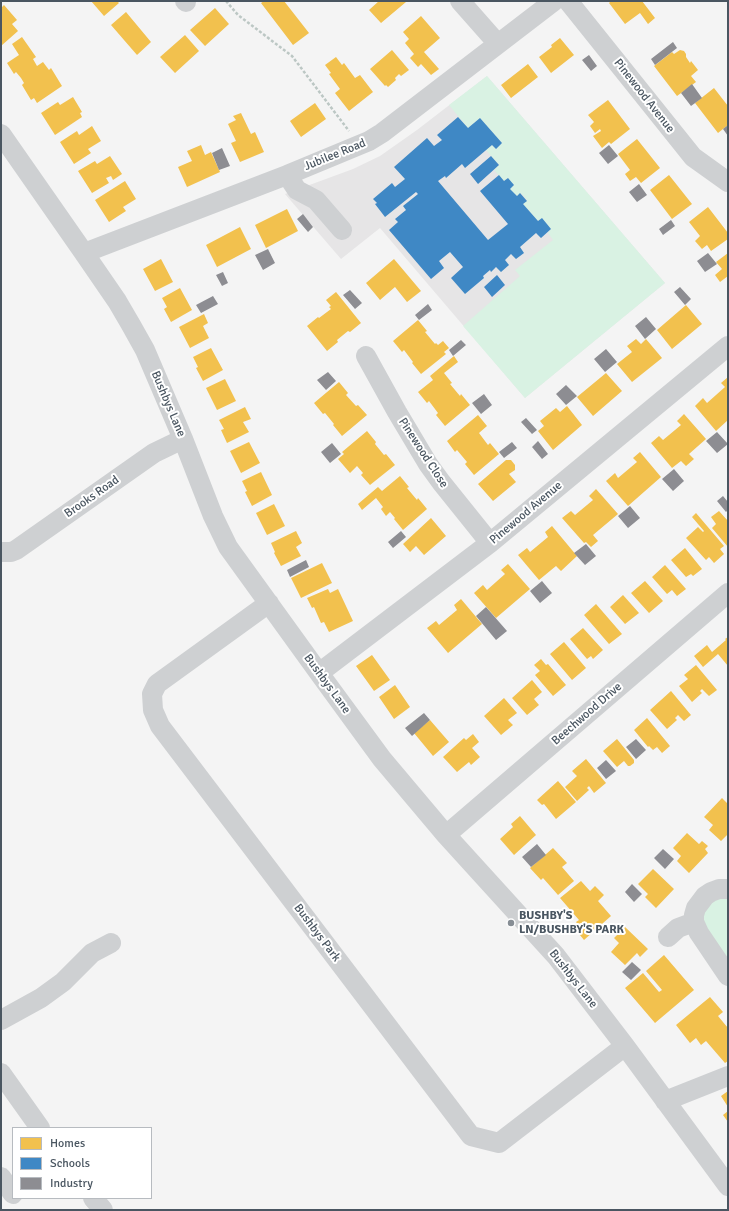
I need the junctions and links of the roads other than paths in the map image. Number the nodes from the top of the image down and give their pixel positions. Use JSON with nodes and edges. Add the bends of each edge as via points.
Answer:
{"nodes":[{"id":1,"x":460,"y":1,"type":"edge"},
{"id":2,"x":554,"y":1,"type":"edge"},
{"id":3,"x":568,"y":1,"type":"edge"},
{"id":4,"x":498,"y":44,"type":"junction"},
{"id":5,"x":1,"y":134,"type":"edge"},
{"id":6,"x":287,"y":174,"type":"junction"},
{"id":7,"x":728,"y":182,"type":"edge"},
{"id":8,"x":342,"y":230,"type":"dead end"},
{"id":9,"x":84,"y":253,"type":"junction"},
{"id":10,"x":728,"y":346,"type":"edge"},
{"id":11,"x":366,"y":356,"type":"dead end"},
{"id":12,"x":183,"y":439,"type":"junction"},
{"id":13,"x":490,"y":543,"type":"junction"},
{"id":14,"x":2,"y":553,"type":"edge"},
{"id":15,"x":728,"y":593,"type":"edge"},
{"id":16,"x":269,"y":603,"type":"junction"},
{"id":17,"x":319,"y":673,"type":"junction"},
{"id":18,"x":446,"y":834,"type":"junction"},
{"id":19,"x":728,"y":889,"type":"edge"},
{"id":20,"x":694,"y":922,"type":"junction"},
{"id":21,"x":668,"y":937,"type":"dead end"},
{"id":22,"x":111,"y":942,"type":"dead end"},
{"id":23,"x":728,"y":976,"type":"edge"},
{"id":24,"x":1,"y":1020,"type":"edge"},
{"id":25,"x":625,"y":1046,"type":"junction"},
{"id":26,"x":1,"y":1073,"type":"edge"},
{"id":27,"x":728,"y":1076,"type":"edge"},
{"id":28,"x":666,"y":1101,"type":"junction"},
{"id":29,"x":39,"y":1127,"type":"edge"},
{"id":30,"x":728,"y":1186,"type":"edge"},
{"id":31,"x":94,"y":1199,"type":"edge"},
{"id":32,"x":103,"y":1210,"type":"edge"}],
"edges":[{"from":1,"to":4,"type":"street"},
{"from":2,"to":4,"type":"street","name":"Jubilee Road"},
{"from":3,"to":7,"type":"street","name":"Pinewood Avenue","via":[[693,157]]},
{"from":4,"to":6,"type":"street","name":"Jubilee Road","via":[[382,133],[361,146]]},
{"from":5,"to":9,"type":"street","name":"Bushbys Lane"},
{"from":6,"to":8,"type":"street","via":[[297,190],[316,200]]},
{"from":6,"to":9,"type":"street","name":"Jubilee Road"},
{"from":9,"to":12,"type":"street","name":"Bushbys Lane","via":[[117,301],[145,350]]},
{"from":10,"to":13,"type":"street","name":"Pinewood Avenue"},
{"from":11,"to":13,"type":"street","name":"Pinewood Close","via":[[428,464]]},
{"from":12,"to":14,"type":"street","name":"Brooks Road","via":[[154,453],[16,550]]},
{"from":12,"to":16,"type":"street","name":"Bushbys Lane","via":[[228,547]]},
{"from":13,"to":17,"type":"street","name":"Pinewood Avenue"},
{"from":15,"to":18,"type":"street","name":"Beechwood Drive"},
{"from":16,"to":17,"type":"street","name":"Bushbys Lane"},
{"from":16,"to":25,"type":"street","name":"Bushbys Park","via":[[157,684],[152,694],[153,710],[160,726],[472,1136],[499,1143]]},
{"from":17,"to":18,"type":"street","name":"Bushbys Lane","via":[[382,759]]},
{"from":18,"to":25,"type":"street","name":"Bushbys Lane","via":[[556,956]]},
{"from":19,"to":20,"type":"street","via":[[711,892],[705,896],[696,908]]},
{"from":20,"to":21,"type":"street","via":[[678,928]]},
{"from":20,"to":23,"type":"street"},
{"from":22,"to":24,"type":"street","via":[[92,953],[63,982],[41,998]]},
{"from":25,"to":28,"type":"street","name":"Bushbys Lane"},
{"from":26,"to":29,"type":"street"},
{"from":27,"to":28,"type":"street"},
{"from":28,"to":30,"type":"street","name":"Bushbys Lane"},
{"from":31,"to":32,"type":"street"}]}
